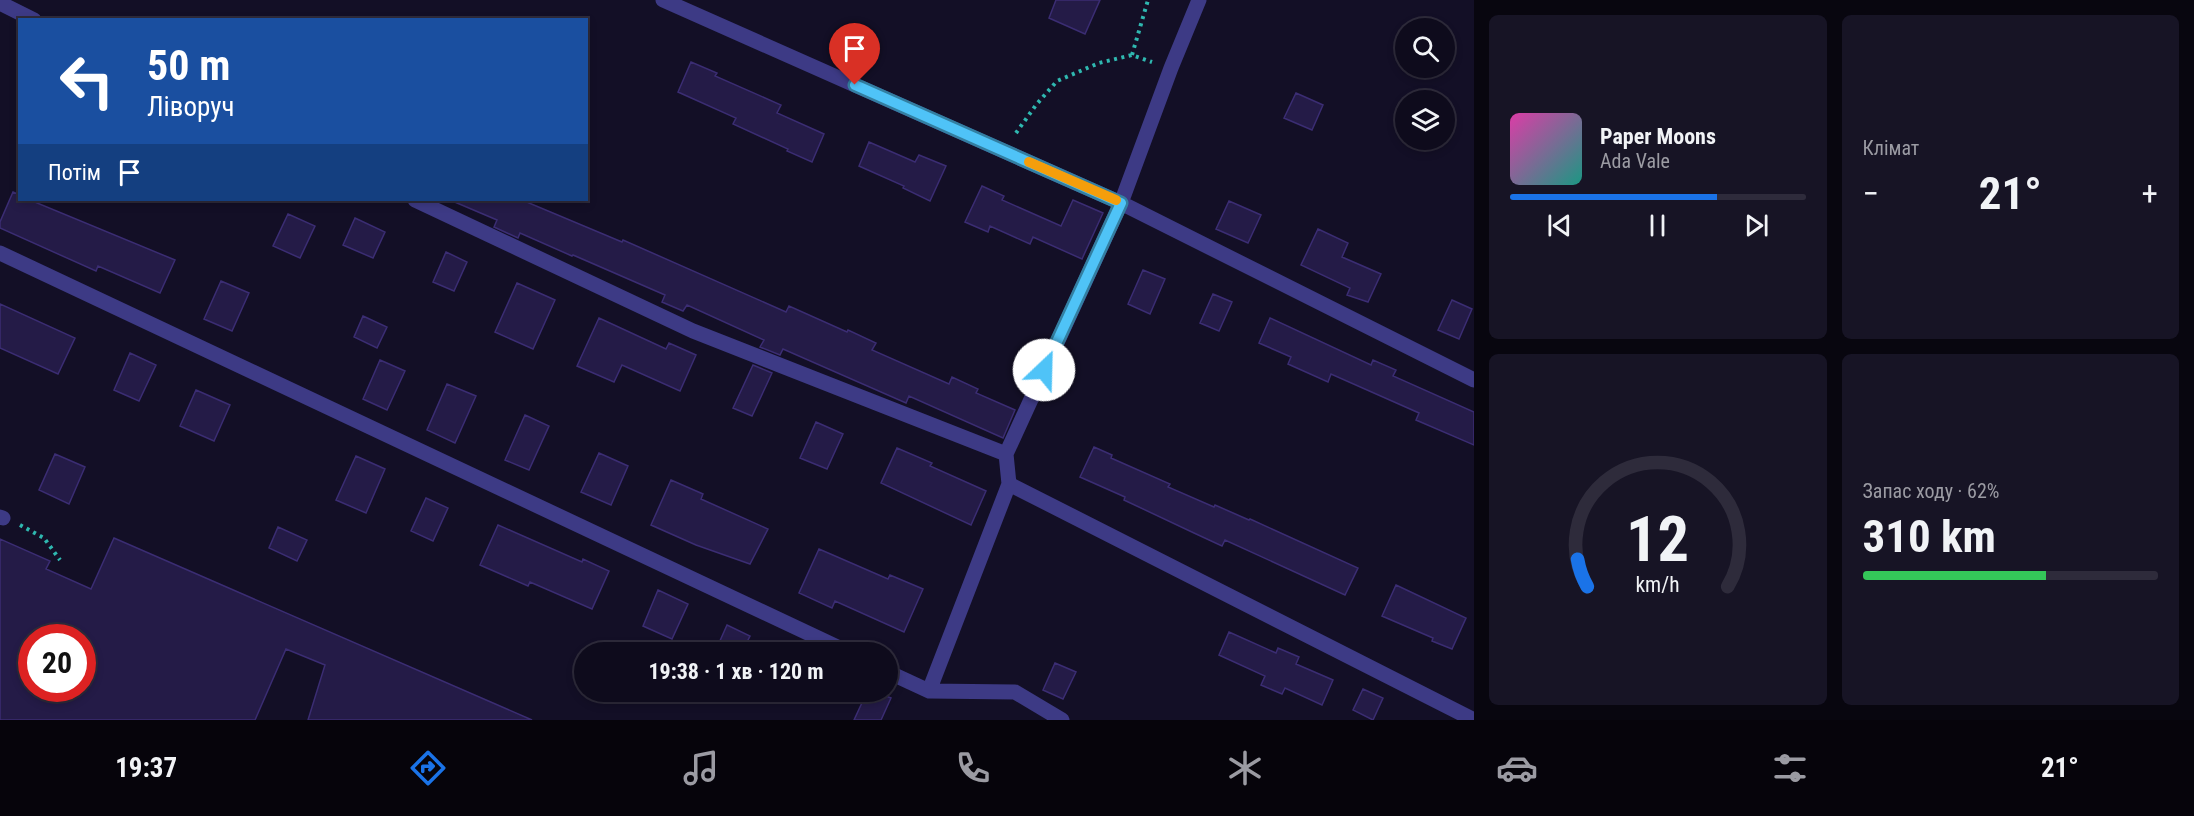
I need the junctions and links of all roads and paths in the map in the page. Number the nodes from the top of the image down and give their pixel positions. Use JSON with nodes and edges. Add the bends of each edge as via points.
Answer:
{"nodes":[{"id":1,"x":663,"y":0,"type":"edge"},
{"id":2,"x":1148,"y":0,"type":"edge"},
{"id":3,"x":1199,"y":0,"type":"edge"},
{"id":4,"x":0,"y":3,"type":"edge"},
{"id":5,"x":30,"y":18,"type":"edge"},
{"id":6,"x":1004,"y":151,"type":"junction"},
{"id":7,"x":417,"y":201,"type":"edge"},
{"id":8,"x":1121,"y":203,"type":"junction"},
{"id":9,"x":0,"y":254,"type":"edge"},
{"id":10,"x":1474,"y":380,"type":"edge"},
{"id":11,"x":1006,"y":454,"type":"junction"},
{"id":12,"x":1010,"y":484,"type":"junction"},
{"id":13,"x":1,"y":517,"type":"edge"},
{"id":14,"x":60,"y":560,"type":"dead end"},
{"id":15,"x":827,"y":642,"type":"edge"},
{"id":16,"x":898,"y":677,"type":"edge"},
{"id":17,"x":929,"y":691,"type":"junction"},
{"id":18,"x":1062,"y":720,"type":"edge"},
{"id":19,"x":1474,"y":720,"type":"edge"}],
"edges":[{"from":1,"to":6,"type":"lane"},
{"from":2,"to":6,"type":"path","via":[[1132,55],[1099,63],[1057,81]]},
{"from":3,"to":8,"type":"lane"},
{"from":4,"to":5,"type":"lane"},
{"from":6,"to":8,"type":"lane"},
{"from":7,"to":11,"type":"lane","via":[[693,331]]},
{"from":8,"to":10,"type":"lane"},
{"from":8,"to":11,"type":"lane"},
{"from":9,"to":15,"type":"lane"},
{"from":11,"to":12,"type":"lane"},
{"from":12,"to":17,"type":"lane"},
{"from":12,"to":19,"type":"lane"},
{"from":13,"to":14,"type":"path","via":[[44,538]]},
{"from":16,"to":17,"type":"lane"},
{"from":17,"to":18,"type":"lane","via":[[1015,692]]}]}
